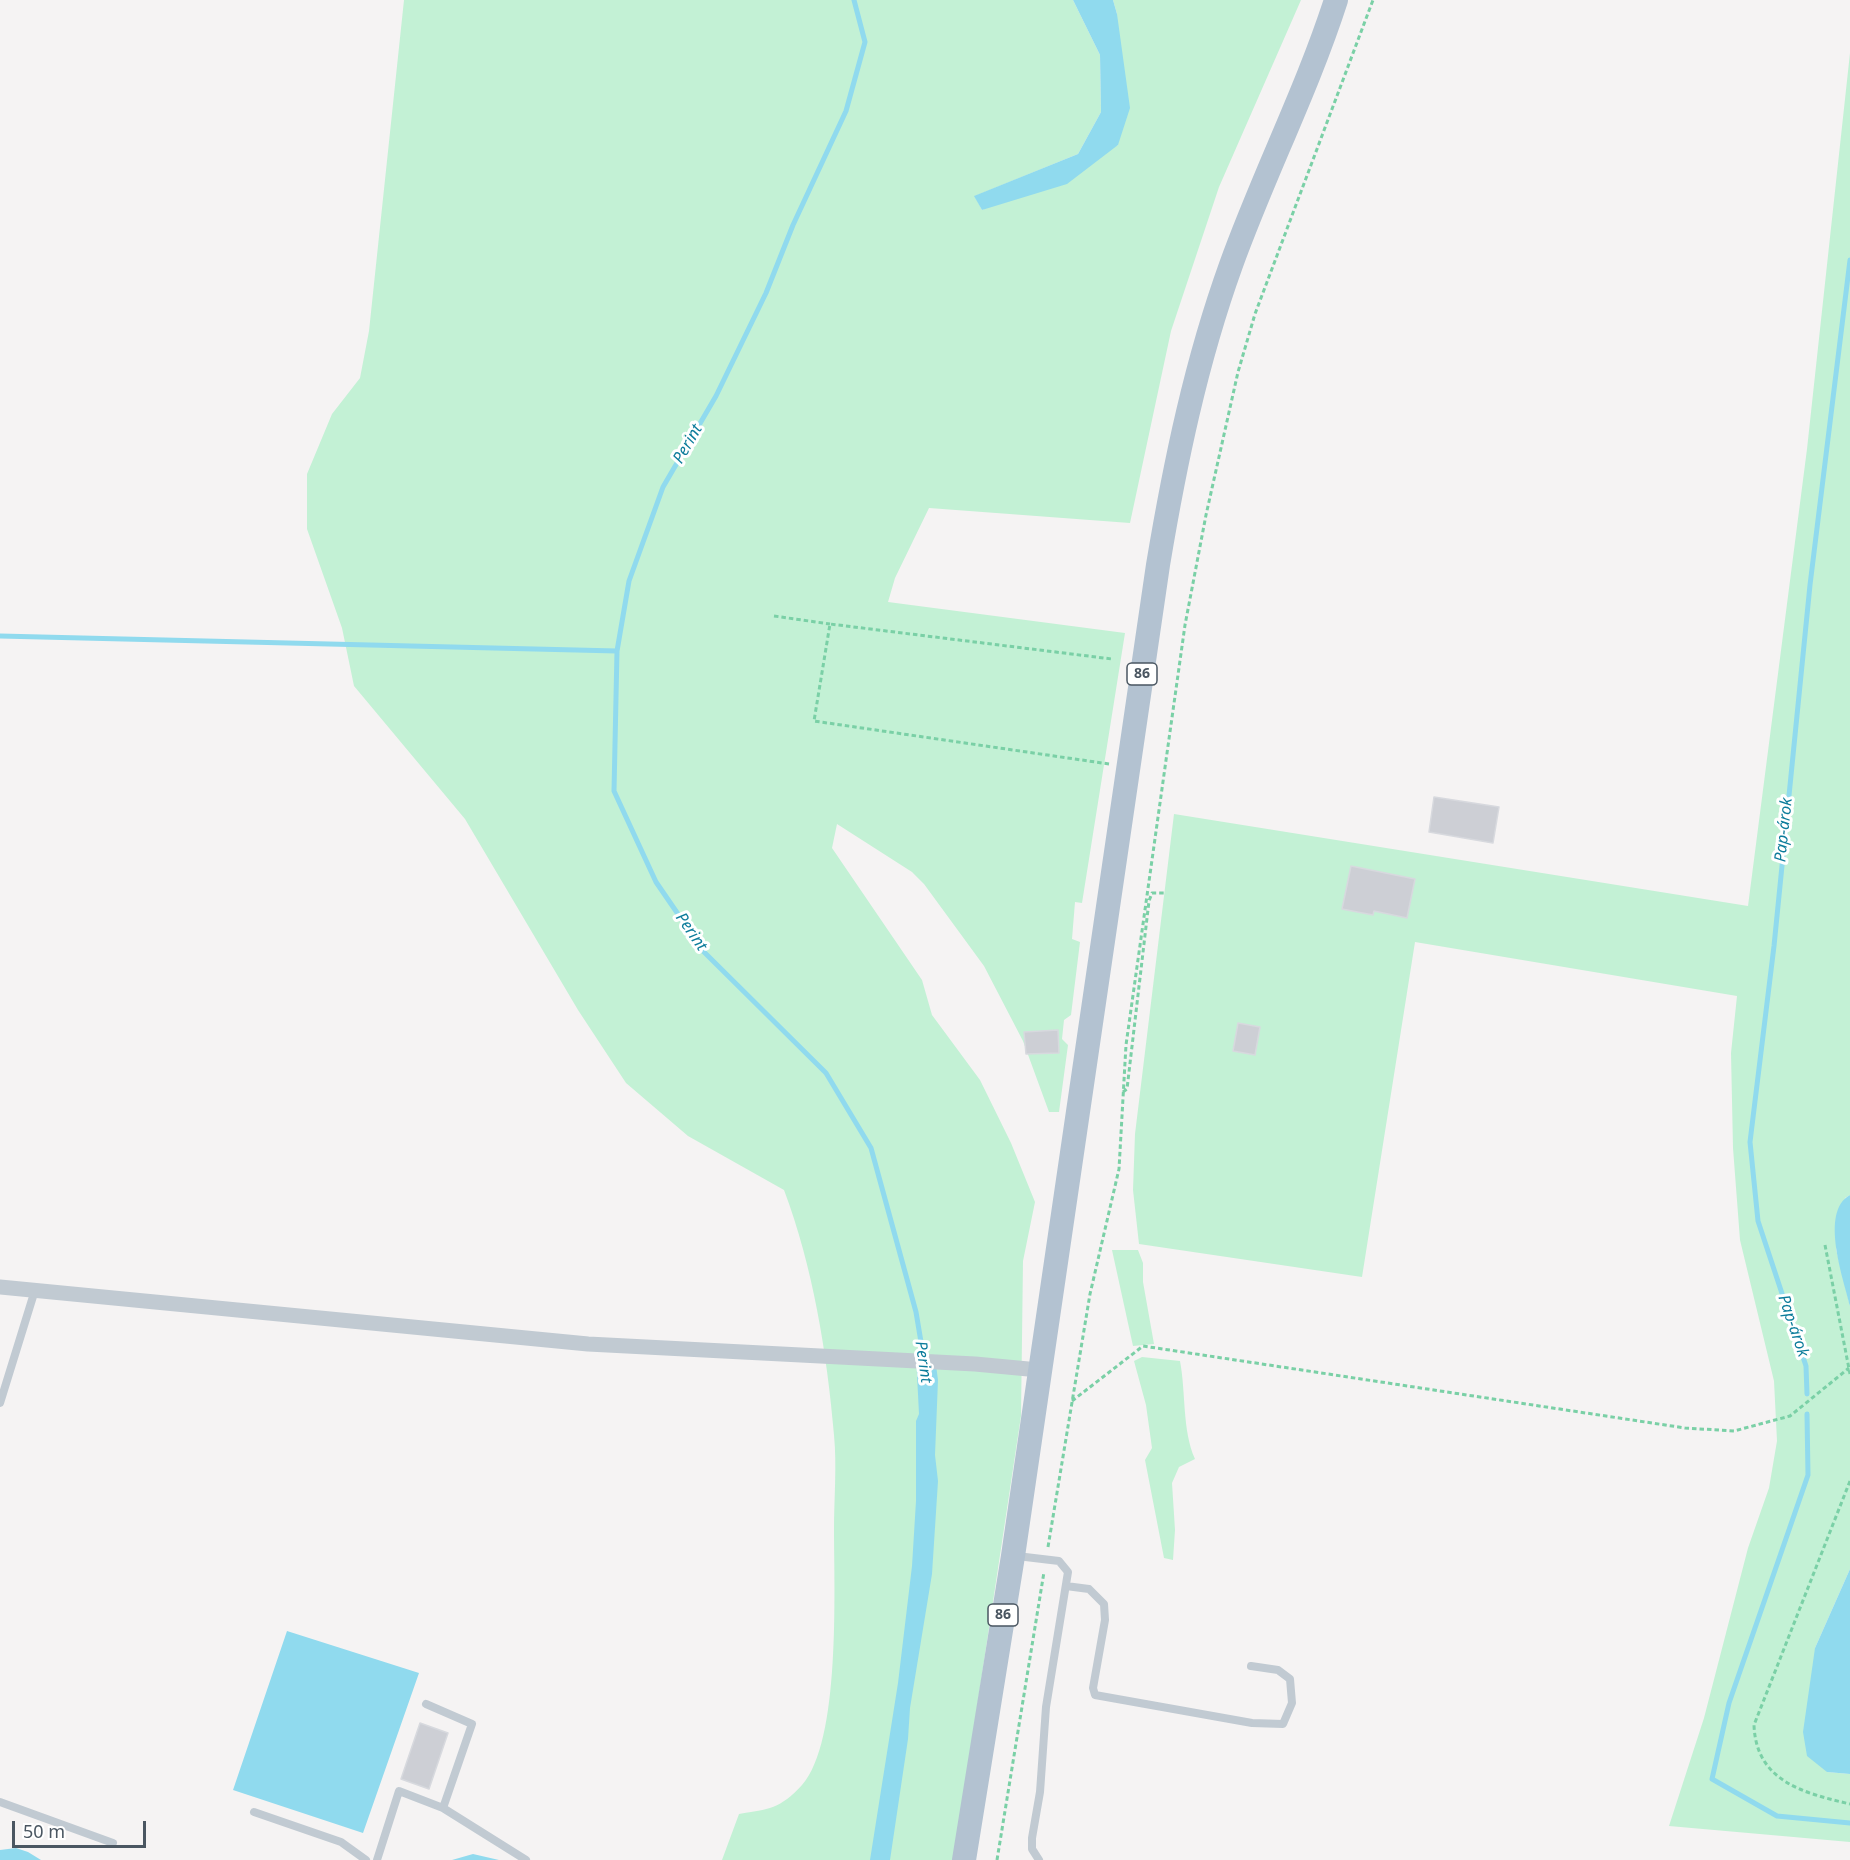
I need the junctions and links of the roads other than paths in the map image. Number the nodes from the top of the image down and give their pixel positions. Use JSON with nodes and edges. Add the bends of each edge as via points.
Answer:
{"nodes":[{"id":1,"x":1336,"y":0,"type":"edge"},
{"id":2,"x":0,"y":1287,"type":"edge"},
{"id":3,"x":35,"y":1290,"type":"junction"},
{"id":4,"x":1039,"y":1370,"type":"junction"},
{"id":5,"x":0,"y":1403,"type":"edge"},
{"id":6,"x":1013,"y":1556,"type":"junction"},
{"id":7,"x":1066,"y":1586,"type":"junction"},
{"id":8,"x":1251,"y":1666,"type":"dead end"},
{"id":9,"x":426,"y":1704,"type":"dead end"},
{"id":10,"x":0,"y":1802,"type":"edge"},
{"id":11,"x":443,"y":1808,"type":"junction"},
{"id":12,"x":254,"y":1812,"type":"dead end"},
{"id":13,"x":113,"y":1843,"type":"dead end"},
{"id":14,"x":366,"y":1860,"type":"edge"},
{"id":15,"x":376,"y":1860,"type":"edge"},
{"id":16,"x":526,"y":1860,"type":"edge"},
{"id":17,"x":964,"y":1860,"type":"edge"},
{"id":18,"x":1039,"y":1860,"type":"edge"}],
"edges":[{"from":1,"to":4,"type":"main road","number":"86","via":[[1230,268],[1201,360],[1180,449],[1158,565]]},
{"from":2,"to":3,"type":"street"},
{"from":3,"to":4,"type":"street","via":[[588,1344]]},
{"from":3,"to":5,"type":"lane"},
{"from":4,"to":6,"type":"main road","number":"86"},
{"from":6,"to":7,"type":"lane","via":[[1059,1561],[1068,1572]]},
{"from":6,"to":17,"type":"main road","number":"86"},
{"from":7,"to":8,"type":"lane","via":[[1089,1589],[1104,1604],[1095,1695],[1252,1723],[1282,1724],[1292,1703],[1290,1679],[1278,1670]]},
{"from":7,"to":18,"type":"lane","via":[[1046,1707],[1040,1792],[1032,1838],[1032,1849]]},
{"from":9,"to":11,"type":"lane","via":[[471,1724]]},
{"from":10,"to":13,"type":"lane"},
{"from":11,"to":15,"type":"lane","via":[[399,1791]]},
{"from":11,"to":16,"type":"lane"},
{"from":12,"to":14,"type":"lane","via":[[341,1842]]}]}
